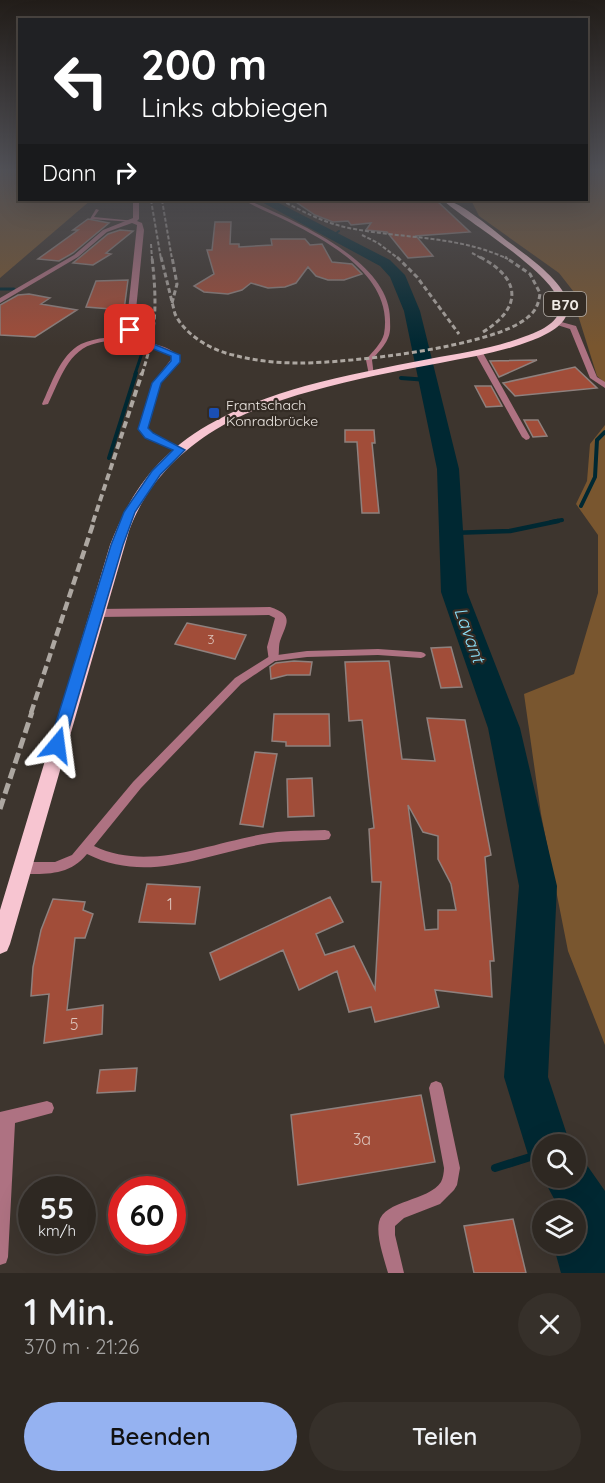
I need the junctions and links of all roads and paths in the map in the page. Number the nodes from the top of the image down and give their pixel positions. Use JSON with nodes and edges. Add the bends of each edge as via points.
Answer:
{"nodes":[{"id":1,"x":115,"y":227,"type":"edge"},
{"id":2,"x":141,"y":227,"type":"edge"},
{"id":3,"x":301,"y":227,"type":"edge"},
{"id":4,"x":483,"y":227,"type":"edge"},
{"id":5,"x":0,"y":301,"type":"edge"},
{"id":6,"x":557,"y":322,"type":"junction"},
{"id":7,"x":133,"y":337,"type":"junction"},
{"id":8,"x":479,"y":353,"type":"junction"},
{"id":9,"x":372,"y":375,"type":"junction"},
{"id":10,"x":605,"y":386,"type":"edge"},
{"id":11,"x":45,"y":404,"type":"dead end"},
{"id":12,"x":526,"y":437,"type":"dead end"},
{"id":13,"x":180,"y":450,"type":"junction"},
{"id":14,"x":96,"y":613,"type":"junction"},
{"id":15,"x":421,"y":655,"type":"dead end"},
{"id":16,"x":273,"y":658,"type":"junction"},
{"id":17,"x":326,"y":835,"type":"dead end"},
{"id":18,"x":86,"y":847,"type":"junction"},
{"id":19,"x":20,"y":868,"type":"junction"},
{"id":20,"x":0,"y":944,"type":"edge"},
{"id":21,"x":436,"y":1088,"type":"dead end"},
{"id":22,"x":47,"y":1108,"type":"dead end"},
{"id":23,"x":4,"y":1118,"type":"edge"},
{"id":24,"x":0,"y":1257,"type":"edge"},
{"id":25,"x":396,"y":1273,"type":"edge"}],
"edges":[{"from":1,"to":5,"type":"street"},
{"from":2,"to":7,"type":"street","via":[[130,330]]},
{"from":3,"to":9,"type":"lane","via":[[364,268],[381,293],[388,319],[387,336],[369,360]]},
{"from":4,"to":6,"type":"main road","number":"B70","via":[[548,275],[565,304]]},
{"from":6,"to":8,"type":"main road","number":"B70","via":[[525,341]]},
{"from":6,"to":10,"type":"street","via":[[573,328],[594,378]]},
{"from":7,"to":11,"type":"lane","via":[[94,340],[75,349]]},
{"from":7,"to":13,"type":"street","via":[[176,355],[175,362],[157,383],[143,429],[149,436]]},
{"from":8,"to":9,"type":"main road","number":"B70"},
{"from":8,"to":12,"type":"street"},
{"from":9,"to":13,"type":"main road","number":"B70","via":[[265,401],[217,424]]},
{"from":13,"to":14,"type":"main road","number":"B70","via":[[156,473],[130,512]]},
{"from":14,"to":16,"type":"street","via":[[270,611],[281,616],[282,623],[270,650]]},
{"from":14,"to":19,"type":"main road","number":"B70"},
{"from":15,"to":16,"type":"lane","via":[[378,652]]},
{"from":16,"to":18,"type":"lane","via":[[238,681],[137,785]]},
{"from":17,"to":18,"type":"lane","via":[[268,838],[190,857],[128,862],[100,857]]},
{"from":18,"to":19,"type":"lane","via":[[66,865]]},
{"from":19,"to":20,"type":"main road","number":"B70"},
{"from":21,"to":25,"type":"lane","via":[[453,1168],[449,1185],[435,1199],[399,1212],[387,1222]]},
{"from":22,"to":23,"type":"lane"},
{"from":23,"to":24,"type":"lane"}]}
